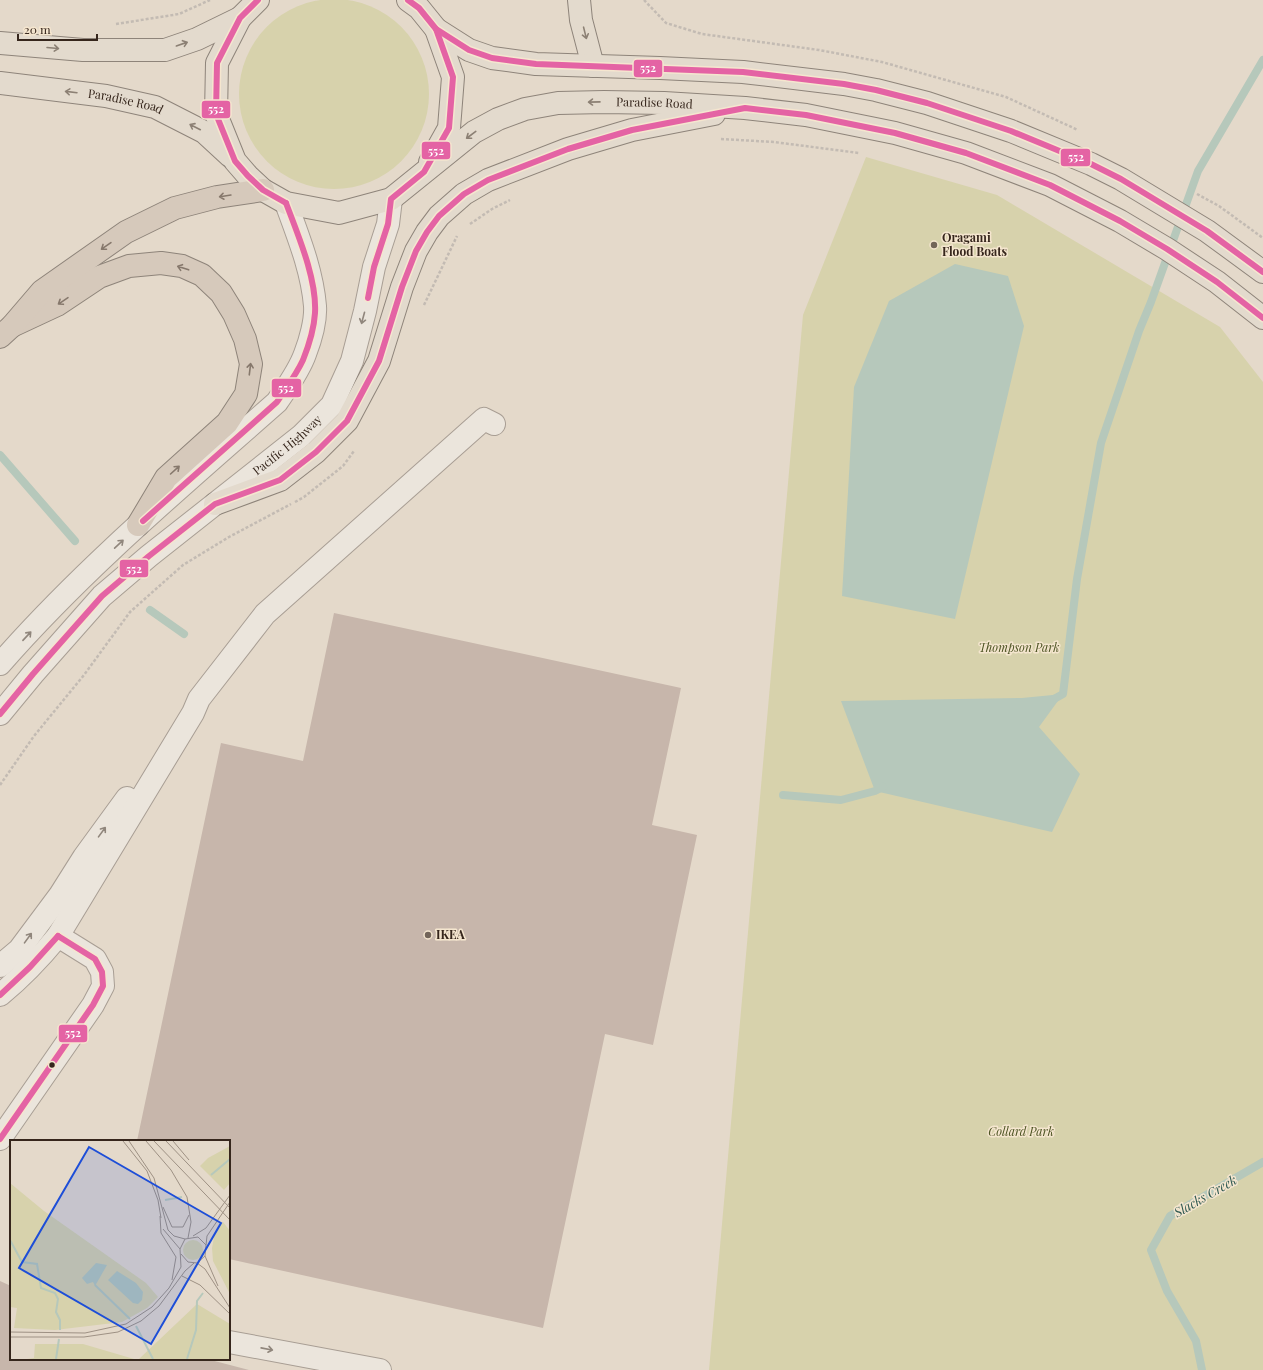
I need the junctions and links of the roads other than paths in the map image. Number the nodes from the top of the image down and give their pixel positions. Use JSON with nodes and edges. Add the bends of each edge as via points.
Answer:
{"nodes":[{"id":1,"x":258,"y":0,"type":"edge"},
{"id":2,"x":579,"y":0,"type":"edge"},
{"id":3,"x":415,"y":3,"type":"edge"},
{"id":4,"x":240,"y":18,"type":"junction"},
{"id":5,"x":436,"y":29,"type":"junction"},
{"id":6,"x":0,"y":43,"type":"edge"},
{"id":7,"x":593,"y":66,"type":"junction"},
{"id":8,"x":0,"y":83,"type":"edge"},
{"id":9,"x":745,"y":108,"type":"junction"},
{"id":10,"x":235,"y":161,"type":"junction"},
{"id":11,"x":424,"y":172,"type":"junction"},
{"id":12,"x":263,"y":190,"type":"junction"},
{"id":13,"x":391,"y":198,"type":"junction"},
{"id":14,"x":286,"y":203,"type":"junction"},
{"id":15,"x":1263,"y":272,"type":"edge"},
{"id":16,"x":1263,"y":318,"type":"edge"},
{"id":17,"x":6,"y":332,"type":"edge"},
{"id":18,"x":494,"y":424,"type":"dead end"},
{"id":19,"x":215,"y":504,"type":"junction"},
{"id":20,"x":138,"y":525,"type":"junction"},
{"id":21,"x":0,"y":664,"type":"edge"},
{"id":22,"x":193,"y":713,"type":"junction"},
{"id":23,"x":0,"y":714,"type":"edge"},
{"id":24,"x":58,"y":936,"type":"junction"},
{"id":25,"x":0,"y":966,"type":"edge"},
{"id":26,"x":0,"y":995,"type":"edge"},
{"id":27,"x":0,"y":1140,"type":"edge"},
{"id":28,"x":230,"y":1342,"type":"edge"},
{"id":29,"x":380,"y":1370,"type":"edge"}],
"edges":[{"from":1,"to":4,"type":"main road"},
{"from":2,"to":7,"type":"main road","one_way":true,"via":[[581,20]]},
{"from":3,"to":5,"type":"main road"},
{"from":6,"to":4,"type":"main road","one_way":true,"via":[[84,50],[165,50],[197,39]]},
{"from":4,"to":10,"type":"main road","via":[[217,63],[216,114]]},
{"from":5,"to":7,"type":"main road","via":[[469,50],[492,58],[536,64]]},
{"from":5,"to":11,"type":"main road","via":[[453,77],[450,120],[449,128]]},
{"from":7,"to":15,"type":"main road","via":[[743,72],[844,84],[927,103],[1004,129],[1091,164],[1128,183],[1207,231]]},
{"from":10,"to":8,"type":"main road","name":"Paradise Road","one_way":true,"via":[[204,132],[154,106],[106,96]]},
{"from":9,"to":11,"type":"main road","name":"Paradise Road","one_way":true,"via":[[604,102],[558,103],[525,109],[474,132]]},
{"from":9,"to":16,"type":"main road","name":"Paradise Road","via":[[806,115],[895,133],[966,153],[1050,185],[1120,221],[1167,249],[1217,282]]},
{"from":9,"to":19,"type":"main road","via":[[632,130],[575,147],[488,180],[464,194],[439,216],[416,251],[379,361],[348,420],[316,452],[280,480]]},
{"from":10,"to":12,"type":"main road"},
{"from":11,"to":13,"type":"main road","name":"Paradise Road"},
{"from":12,"to":14,"type":"main road"},
{"from":12,"to":17,"type":"highway","one_way":true,"via":[[217,197],[175,208],[126,232],[42,291]]},
{"from":13,"to":14,"type":"main road","via":[[339,213]]},
{"from":13,"to":19,"type":"street","name":"Pacific Highway","one_way":true,"via":[[388,224],[374,267],[352,361],[332,404],[301,436]]},
{"from":14,"to":20,"type":"street","via":[[310,274],[315,307],[312,332],[305,354],[277,402]]},
{"from":20,"to":17,"type":"highway","one_way":true,"via":[[166,478],[227,423],[246,394],[251,364],[246,339],[221,293],[202,275],[182,266],[161,263],[129,266],[99,276],[57,305]]},
{"from":18,"to":22,"type":"street","via":[[484,419],[265,614],[199,699]]},
{"from":19,"to":23,"type":"street","name":"Pacific Highway","via":[[102,596]]},
{"from":21,"to":20,"type":"street","one_way":true,"via":[[72,588]]},
{"from":22,"to":24,"type":"street"},
{"from":25,"to":22,"type":"street","one_way":true,"via":[[19,950],[120,807]]},
{"from":24,"to":26,"type":"street","via":[[39,959]]},
{"from":24,"to":27,"type":"street","via":[[95,959],[102,972],[103,986],[93,1005]]},
{"from":28,"to":29,"type":"street","one_way":true}]}
